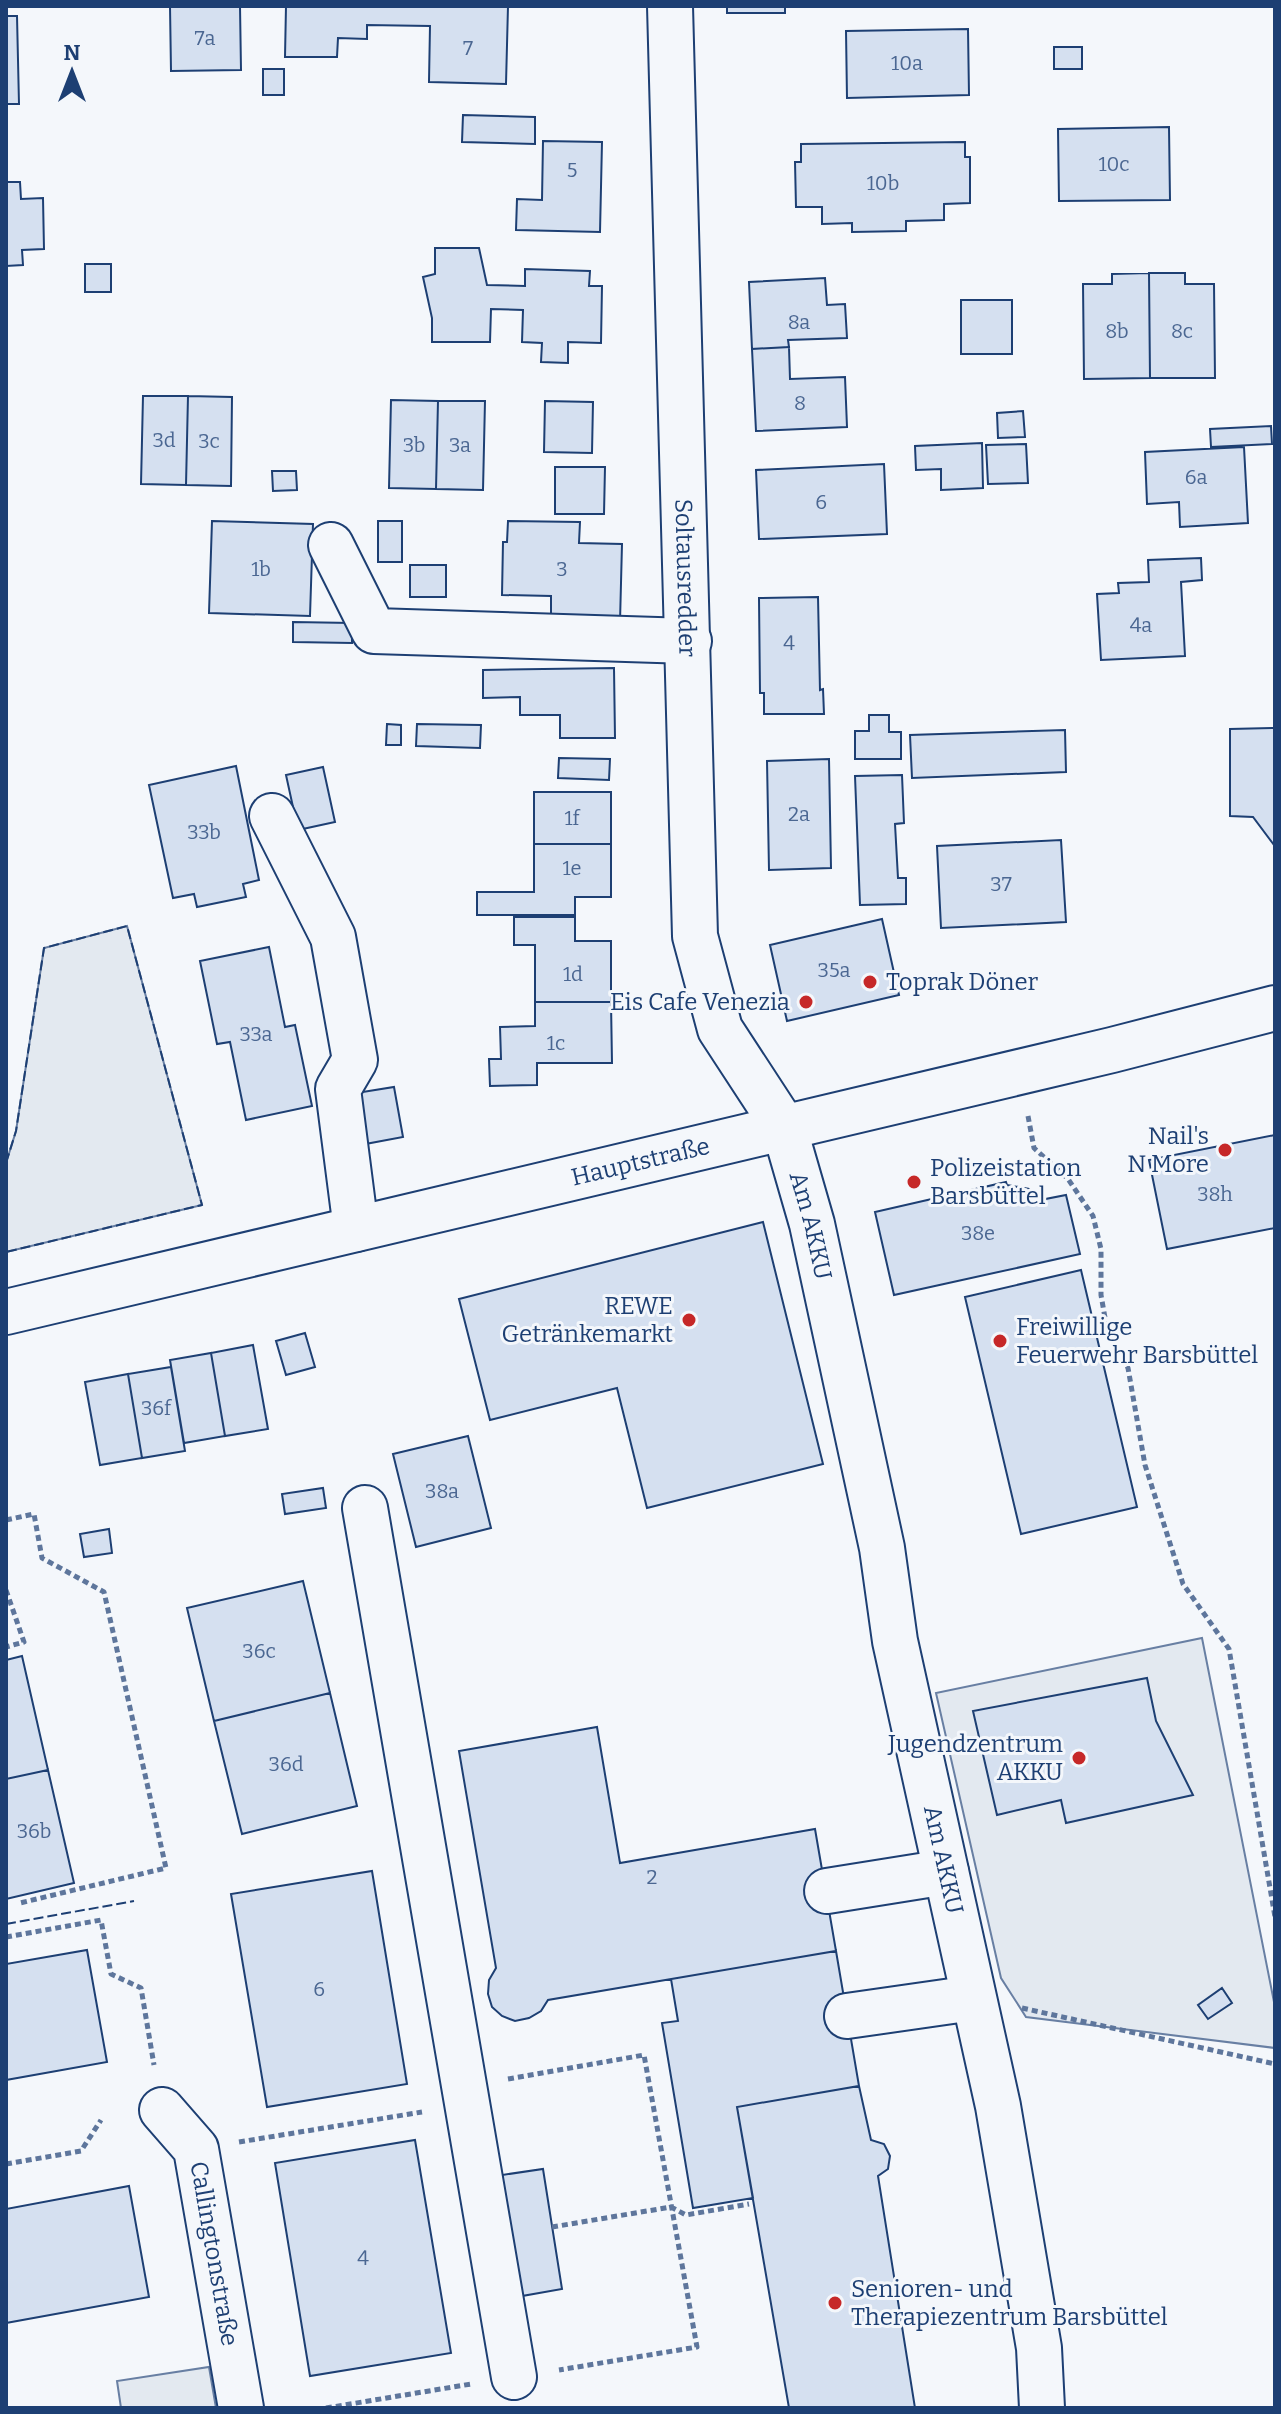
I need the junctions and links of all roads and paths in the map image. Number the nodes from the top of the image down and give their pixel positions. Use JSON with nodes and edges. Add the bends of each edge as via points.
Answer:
{"nodes":[{"id":1,"x":670,"y":6,"type":"edge"},
{"id":2,"x":331,"y":545,"type":"dead end"},
{"id":3,"x":689,"y":641,"type":"junction"},
{"id":4,"x":272,"y":816,"type":"dead end"},
{"id":5,"x":1275,"y":1008,"type":"edge"},
{"id":6,"x":1019,"y":1072,"type":"junction"},
{"id":7,"x":784,"y":1127,"type":"junction"},
{"id":8,"x":356,"y":1229,"type":"junction"},
{"id":9,"x":6,"y":1312,"type":"edge"},
{"id":10,"x":365,"y":1508,"type":"dead end"},
{"id":11,"x":6,"y":1520,"type":"edge"},
{"id":12,"x":6,"y":1590,"type":"edge"},
{"id":13,"x":6,"y":1647,"type":"edge"},
{"id":14,"x":946,"y":1872,"type":"junction"},
{"id":15,"x":827,"y":1891,"type":"dead end"},
{"id":16,"x":20,"y":1903,"type":"dead end"},
{"id":17,"x":1275,"y":1917,"type":"edge"},
{"id":18,"x":6,"y":1937,"type":"edge"},
{"id":19,"x":973,"y":1998,"type":"junction"},
{"id":20,"x":847,"y":2016,"type":"dead end"},
{"id":21,"x":1275,"y":2064,"type":"edge"},
{"id":22,"x":465,"y":2096,"type":"junction"},
{"id":23,"x":162,"y":2110,"type":"joint"},
{"id":24,"x":101,"y":2120,"type":"dead end"},
{"id":25,"x":196,"y":2149,"type":"junction"},
{"id":26,"x":6,"y":2164,"type":"edge"},
{"id":27,"x":749,"y":2204,"type":"dead end"},
{"id":28,"x":671,"y":2207,"type":"junction"},
{"id":29,"x":552,"y":2227,"type":"dead end"},
{"id":30,"x":514,"y":2377,"type":"junction"},
{"id":31,"x":241,"y":2408,"type":"edge"},
{"id":32,"x":326,"y":2408,"type":"edge"},
{"id":33,"x":1042,"y":2408,"type":"edge"}],
"edges":[{"from":1,"to":3,"type":"street","name":"Soltausredder"},
{"from":2,"to":3,"type":"street","via":[[374,631]]},
{"from":3,"to":7,"type":"street","name":"Soltausredder","via":[[695,936],[720,1029]]},
{"from":4,"to":8,"type":"street","via":[[333,937],[355,1060],[338,1089]]},
{"from":5,"to":6,"type":"street","name":"Hauptstraße"},
{"from":6,"to":7,"type":"street","name":"Hauptstraße"},
{"from":6,"to":17,"type":"path","via":[[1034,1148],[1068,1179],[1093,1216],[1107,1329],[1128,1368],[1145,1465],[1183,1584],[1229,1649]]},
{"from":7,"to":8,"type":"street","name":"Hauptstraße"},
{"from":7,"to":14,"type":"street","name":"Am AKKU","via":[[815,1239]]},
{"from":8,"to":9,"type":"street","name":"Hauptstraße"},
{"from":10,"to":22,"type":"street"},
{"from":11,"to":16,"type":"path","via":[[34,1514],[42,1558],[104,1592],[166,1868]]},
{"from":12,"to":13,"type":"path","via":[[24,1642]]},
{"from":14,"to":15,"type":"street"},
{"from":14,"to":19,"type":"street","name":"Am AKKU"},
{"from":18,"to":23,"type":"path","via":[[101,1920],[111,1974],[141,1988]]},
{"from":19,"to":20,"type":"street"},
{"from":19,"to":21,"type":"path"},
{"from":19,"to":33,"type":"street","name":"Am AKKU","via":[[1001,2122],[1039,2348]]},
{"from":22,"to":25,"type":"path"},
{"from":22,"to":28,"type":"path","via":[[644,2055]]},
{"from":22,"to":30,"type":"street"},
{"from":23,"to":25,"type":"street","name":"Callingtonstraße"},
{"from":24,"to":26,"type":"path","via":[[81,2151]]},
{"from":25,"to":31,"type":"street","name":"Callingtonstraße"},
{"from":27,"to":28,"type":"path","via":[[686,2215]]},
{"from":28,"to":29,"type":"path"},
{"from":28,"to":30,"type":"path","via":[[697,2347]]},
{"from":30,"to":32,"type":"path"}]}
